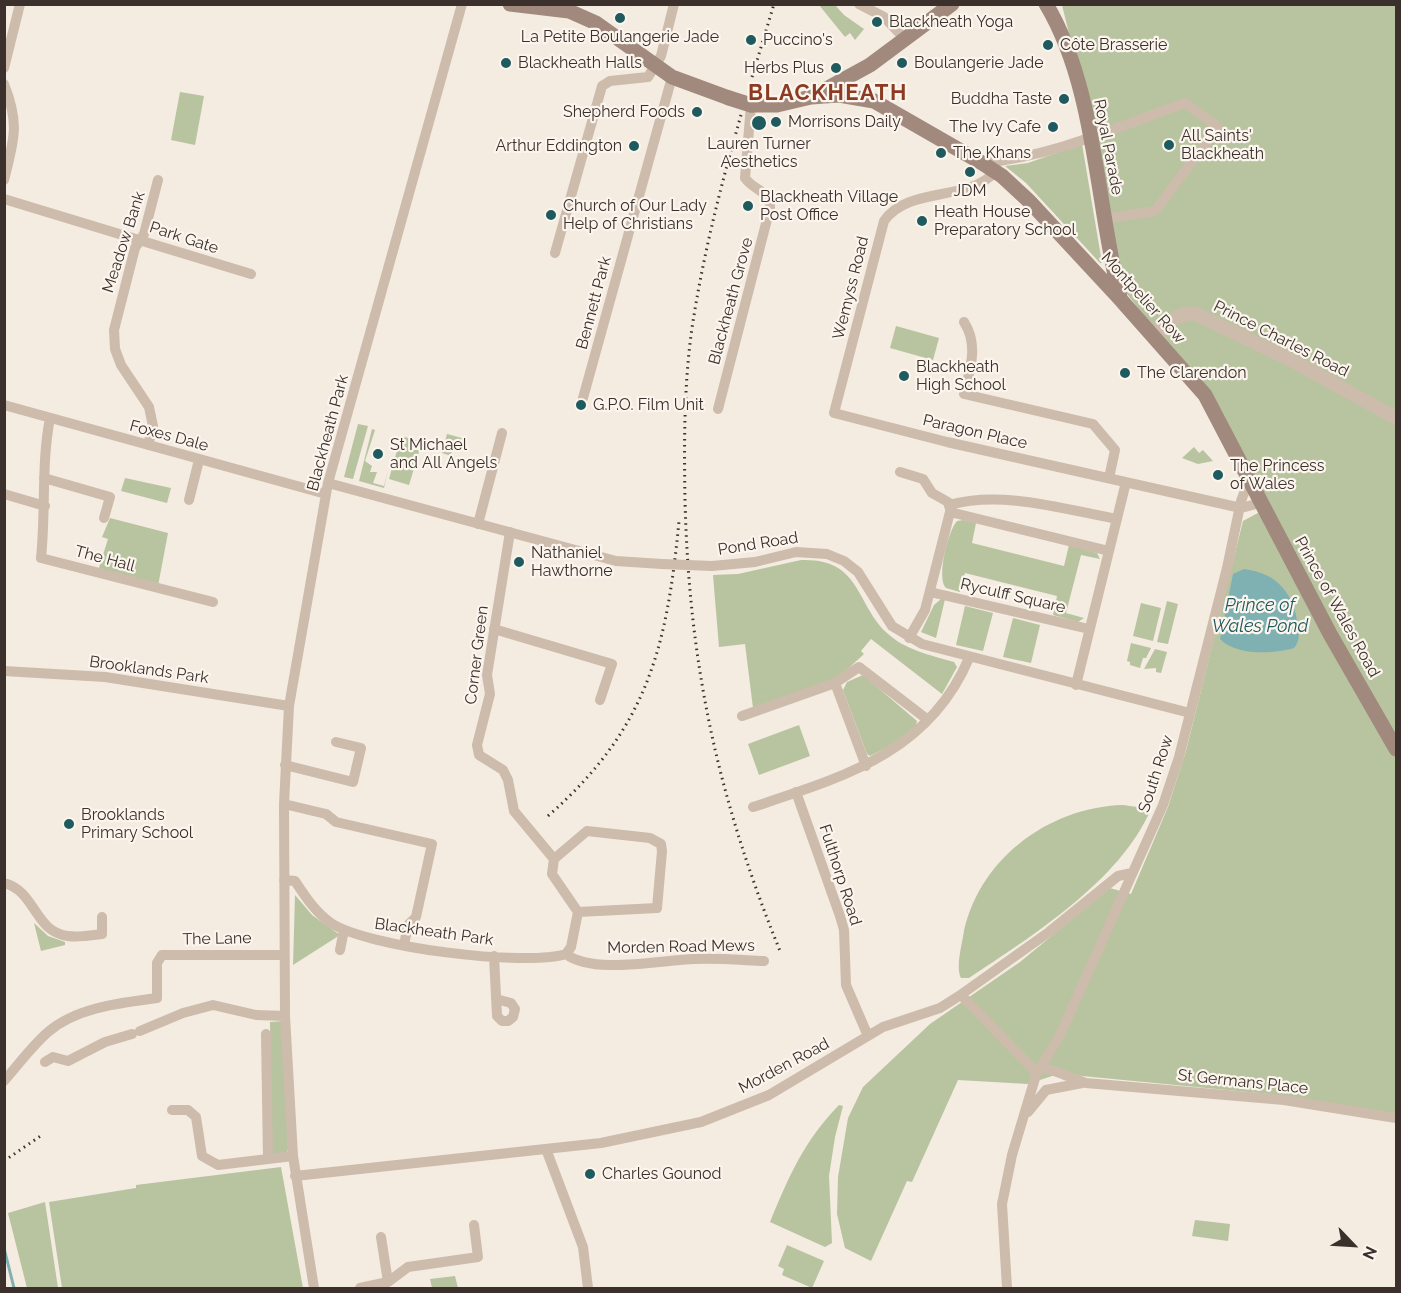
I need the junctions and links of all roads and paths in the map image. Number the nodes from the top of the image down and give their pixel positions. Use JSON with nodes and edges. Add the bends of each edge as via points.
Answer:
{"nodes":[{"id":1,"x":20,"y":4,"type":"edge"},
{"id":2,"x":462,"y":4,"type":"edge"},
{"id":3,"x":510,"y":4,"type":"edge"},
{"id":4,"x":674,"y":4,"type":"edge"},
{"id":5,"x":859,"y":4,"type":"edge"},
{"id":6,"x":952,"y":4,"type":"edge"},
{"id":7,"x":1046,"y":4,"type":"edge"},
{"id":8,"x":559,"y":6,"type":"edge"},
{"id":9,"x":904,"y":38,"type":"junction"},
{"id":10,"x":7,"y":44,"type":"edge"},
{"id":11,"x":870,"y":65,"type":"junction"},
{"id":12,"x":655,"y":66,"type":"junction"},
{"id":13,"x":4,"y":68,"type":"edge"},
{"id":14,"x":672,"y":78,"type":"junction"},
{"id":15,"x":4,"y":84,"type":"edge"},
{"id":16,"x":811,"y":97,"type":"junction"},
{"id":17,"x":865,"y":98,"type":"junction"},
{"id":18,"x":751,"y":105,"type":"junction"},
{"id":19,"x":1090,"y":136,"type":"junction"},
{"id":20,"x":988,"y":167,"type":"junction"},
{"id":21,"x":4,"y":180,"type":"edge"},
{"id":22,"x":158,"y":180,"type":"dead end"},
{"id":23,"x":4,"y":199,"type":"edge"},
{"id":24,"x":1103,"y":219,"type":"junction"},
{"id":25,"x":140,"y":240,"type":"junction"},
{"id":26,"x":555,"y":254,"type":"dead end"},
{"id":27,"x":251,"y":274,"type":"dead end"},
{"id":28,"x":1121,"y":300,"type":"junction"},
{"id":29,"x":964,"y":322,"type":"dead end"},
{"id":30,"x":1153,"y":336,"type":"junction"},
{"id":31,"x":584,"y":398,"type":"dead end"},
{"id":32,"x":4,"y":405,"type":"edge"},
{"id":33,"x":718,"y":409,"type":"dead end"},
{"id":34,"x":834,"y":413,"type":"joint"},
{"id":35,"x":50,"y":418,"type":"junction"},
{"id":36,"x":1396,"y":418,"type":"edge"},
{"id":37,"x":502,"y":433,"type":"dead end"},
{"id":38,"x":148,"y":446,"type":"junction"},
{"id":39,"x":199,"y":460,"type":"junction"},
{"id":40,"x":900,"y":472,"type":"dead end"},
{"id":41,"x":44,"y":478,"type":"junction"},
{"id":42,"x":1109,"y":478,"type":"junction"},
{"id":43,"x":1249,"y":480,"type":"junction"},
{"id":44,"x":1126,"y":482,"type":"junction"},
{"id":45,"x":327,"y":489,"type":"junction"},
{"id":46,"x":4,"y":494,"type":"edge"},
{"id":47,"x":189,"y":500,"type":"dead end"},
{"id":48,"x":1260,"y":503,"type":"junction"},
{"id":49,"x":45,"y":506,"type":"junction"},
{"id":50,"x":950,"y":508,"type":"junction"},
{"id":51,"x":1241,"y":508,"type":"junction"},
{"id":52,"x":104,"y":518,"type":"dead end"},
{"id":53,"x":1117,"y":519,"type":"junction"},
{"id":54,"x":478,"y":524,"type":"junction"},
{"id":55,"x":510,"y":532,"type":"junction"},
{"id":56,"x":1109,"y":551,"type":"junction"},
{"id":57,"x":930,"y":592,"type":"junction"},
{"id":58,"x":213,"y":602,"type":"dead end"},
{"id":59,"x":494,"y":629,"type":"junction"},
{"id":60,"x":1089,"y":629,"type":"junction"},
{"id":61,"x":909,"y":638,"type":"junction"},
{"id":62,"x":969,"y":658,"type":"junction"},
{"id":63,"x":4,"y":671,"type":"edge"},
{"id":64,"x":836,"y":683,"type":"junction"},
{"id":65,"x":1076,"y":685,"type":"junction"},
{"id":66,"x":600,"y":700,"type":"dead end"},
{"id":67,"x":289,"y":706,"type":"junction"},
{"id":68,"x":1190,"y":713,"type":"junction"},
{"id":69,"x":742,"y":716,"type":"dead end"},
{"id":70,"x":928,"y":720,"type":"junction"},
{"id":71,"x":336,"y":742,"type":"dead end"},
{"id":72,"x":1396,"y":749,"type":"edge"},
{"id":73,"x":285,"y":765,"type":"junction"},
{"id":74,"x":866,"y":766,"type":"junction"},
{"id":75,"x":796,"y":792,"type":"junction"},
{"id":76,"x":284,"y":804,"type":"junction"},
{"id":77,"x":753,"y":807,"type":"dead end"},
{"id":78,"x":554,"y":859,"type":"junction"},
{"id":79,"x":1132,"y":873,"type":"junction"},
{"id":80,"x":284,"y":880,"type":"junction"},
{"id":81,"x":4,"y":884,"type":"edge"},
{"id":82,"x":578,"y":912,"type":"junction"},
{"id":83,"x":102,"y":917,"type":"dead end"},
{"id":84,"x":344,"y":930,"type":"junction"},
{"id":85,"x":404,"y":945,"type":"junction"},
{"id":86,"x":340,"y":950,"type":"dead end"},
{"id":87,"x":283,"y":954,"type":"junction"},
{"id":88,"x":566,"y":954,"type":"junction"},
{"id":89,"x":494,"y":956,"type":"junction"},
{"id":90,"x":764,"y":961,"type":"dead end"},
{"id":91,"x":961,"y":995,"type":"junction"},
{"id":92,"x":496,"y":999,"type":"dead end"},
{"id":93,"x":285,"y":1016,"type":"junction"},
{"id":94,"x":266,"y":1034,"type":"dead end"},
{"id":95,"x":1060,"y":1035,"type":"junction"},
{"id":96,"x":868,"y":1036,"type":"junction"},
{"id":97,"x":45,"y":1062,"type":"dead end"},
{"id":98,"x":1055,"y":1072,"type":"junction"},
{"id":99,"x":1038,"y":1075,"type":"junction"},
{"id":100,"x":4,"y":1081,"type":"edge"},
{"id":101,"x":1086,"y":1083,"type":"junction"},
{"id":102,"x":1049,"y":1089,"type":"junction"},
{"id":103,"x":172,"y":1110,"type":"dead end"},
{"id":104,"x":1024,"y":1117,"type":"junction"},
{"id":105,"x":1396,"y":1118,"type":"edge"},
{"id":106,"x":546,"y":1149,"type":"junction"},
{"id":107,"x":293,"y":1156,"type":"junction"},
{"id":108,"x":268,"y":1159,"type":"junction"},
{"id":109,"x":295,"y":1176,"type":"junction"},
{"id":110,"x":474,"y":1225,"type":"dead end"},
{"id":111,"x":381,"y":1237,"type":"dead end"},
{"id":112,"x":387,"y":1282,"type":"junction"},
{"id":113,"x":314,"y":1288,"type":"edge"},
{"id":114,"x":360,"y":1288,"type":"edge"},
{"id":115,"x":588,"y":1288,"type":"edge"},
{"id":116,"x":1007,"y":1288,"type":"edge"}],
"edges":[{"from":1,"to":10,"type":"street"},
{"from":2,"to":45,"type":"street","name":"Blackheath Park"},
{"from":3,"to":8,"type":"main road"},
{"from":4,"to":12,"type":"street"},
{"from":5,"to":9,"type":"street","via":[[884,17]]},
{"from":6,"to":9,"type":"main road"},
{"from":7,"to":19,"type":"main road","name":"Royal Parade","via":[[1060,28]]},
{"from":8,"to":12,"type":"main road","via":[[596,24]]},
{"from":9,"to":11,"type":"main road"},
{"from":10,"to":13,"type":"street"},
{"from":11,"to":16,"type":"main road"},
{"from":11,"to":17,"type":"main road","via":[[858,82],[858,90]]},
{"from":12,"to":14,"type":"main road"},
{"from":12,"to":26,"type":"street","via":[[644,79],[623,78],[602,86]]},
{"from":14,"to":18,"type":"main road","bridge":true},
{"from":14,"to":31,"type":"street","name":"Bennett Park"},
{"from":15,"to":21,"type":"street","via":[[14,109],[15,134]]},
{"from":16,"to":17,"type":"main road","name":"Montpelier Row"},
{"from":16,"to":18,"type":"main road","via":[[777,105]]},
{"from":17,"to":20,"type":"main road","name":"Montpelier Row"},
{"from":18,"to":33,"type":"street","name":"Blackheath Grove","via":[[745,178],[766,193],[771,208]]},
{"from":19,"to":20,"type":"street"},
{"from":19,"to":24,"type":"main road","name":"Royal Parade"},
{"from":19,"to":24,"type":"street","via":[[1185,103],[1218,127],[1155,211]]},
{"from":20,"to":28,"type":"main road","name":"Montpelier Row","via":[[1030,202]]},
{"from":20,"to":34,"type":"street","name":"Wemyss Road","via":[[979,183],[904,205],[891,211],[884,221]]},
{"from":22,"to":25,"type":"street","name":"Meadow Bank"},
{"from":23,"to":25,"type":"street","name":"Park Gate"},
{"from":24,"to":28,"type":"main road","name":"Royal Parade"},
{"from":25,"to":27,"type":"street","name":"Park Gate"},
{"from":25,"to":38,"type":"street","name":"Meadow Bank","via":[[114,330],[114,349],[149,407],[153,426]]},
{"from":28,"to":30,"type":"main road","name":"Montpelier Row"},
{"from":29,"to":42,"type":"street","name":"Paragon Place","via":[[970,331],[973,352],[964,394],[1093,424],[1115,450]]},
{"from":30,"to":36,"type":"street","name":"Prince Charles Road","via":[[1179,315],[1196,314]]},
{"from":30,"to":43,"type":"main road","name":"Montpelier Row","via":[[1212,406]]},
{"from":32,"to":35,"type":"street","name":"Foxes Dale"},
{"from":34,"to":42,"type":"street","name":"Paragon Place"},
{"from":35,"to":38,"type":"street","name":"Foxes Dale"},
{"from":35,"to":41,"type":"street","name":"The Hall","via":[[44,447]]},
{"from":37,"to":54,"type":"street"},
{"from":38,"to":39,"type":"street","name":"Foxes Dale"},
{"from":39,"to":45,"type":"street","name":"Foxes Dale"},
{"from":39,"to":47,"type":"street"},
{"from":40,"to":50,"type":"street","via":[[923,479]]},
{"from":41,"to":49,"type":"street","name":"The Hall"},
{"from":41,"to":52,"type":"street","via":[[110,497]]},
{"from":42,"to":44,"type":"street","name":"Paragon Place"},
{"from":43,"to":48,"type":"main road","name":"Prince of Wales Road"},
{"from":43,"to":51,"type":"street","name":"South Row"},
{"from":44,"to":51,"type":"street","name":"Paragon Place"},
{"from":44,"to":53,"type":"street"},
{"from":45,"to":54,"type":"street","name":"Pond Road"},
{"from":45,"to":67,"type":"street","name":"Blackheath Park"},
{"from":46,"to":49,"type":"street"},
{"from":48,"to":51,"type":"street"},
{"from":48,"to":72,"type":"main road","name":"Prince of Wales Road"},
{"from":49,"to":58,"type":"street","name":"The Hall","via":[[41,558]]},
{"from":50,"to":53,"type":"street","via":[[973,498]]},
{"from":50,"to":56,"type":"street"},
{"from":50,"to":57,"type":"street"},
{"from":51,"to":68,"type":"street","name":"South Row"},
{"from":53,"to":56,"type":"street"},
{"from":54,"to":55,"type":"street","name":"Pond Road"},
{"from":55,"to":59,"type":"street","name":"Corner Green"},
{"from":55,"to":61,"type":"street","name":"Pond Road","bridge":true,"via":[[616,561],[712,566],[755,562],[796,552],[827,554],[858,572],[885,617]]},
{"from":56,"to":60,"type":"street"},
{"from":57,"to":60,"type":"street","name":"Ryculff Square"},
{"from":57,"to":61,"type":"street"},
{"from":59,"to":66,"type":"street","via":[[612,664]]},
{"from":59,"to":78,"type":"street","name":"Corner Green","via":[[487,675],[490,694],[477,745],[479,755],[503,770],[514,811]]},
{"from":60,"to":65,"type":"street"},
{"from":61,"to":62,"type":"street","name":"Pond Road"},
{"from":62,"to":65,"type":"street","name":"Pond Road"},
{"from":62,"to":70,"type":"street","via":[[954,688]]},
{"from":63,"to":67,"type":"street","name":"Brooklands Park","via":[[105,677]]},
{"from":64,"to":69,"type":"street"},
{"from":64,"to":70,"type":"street","via":[[859,667]]},
{"from":64,"to":74,"type":"street"},
{"from":65,"to":68,"type":"street","name":"Pond Road"},
{"from":67,"to":73,"type":"street","name":"Blackheath Park"},
{"from":68,"to":79,"type":"street","name":"South Row","via":[[1159,815]]},
{"from":70,"to":74,"type":"street","via":[[900,746]]},
{"from":71,"to":73,"type":"street","via":[[361,748],[352,782]]},
{"from":73,"to":76,"type":"street","name":"Blackheath Park"},
{"from":74,"to":75,"type":"street"},
{"from":75,"to":77,"type":"street"},
{"from":75,"to":96,"type":"street","name":"Fulthorp Road","via":[[840,916],[846,985]]},
{"from":76,"to":80,"type":"street","name":"Blackheath Park"},
{"from":76,"to":85,"type":"street","via":[[326,814],[336,822],[432,844],[416,917],[408,925]]},
{"from":78,"to":82,"type":"street","via":[[552,874]]},
{"from":78,"to":82,"type":"street","via":[[587,831],[650,838],[661,844],[657,908]]},
{"from":79,"to":91,"type":"street","name":"Morden Road","via":[[1118,876]]},
{"from":79,"to":95,"type":"street","name":"South Row"},
{"from":80,"to":84,"type":"street","name":"Blackheath Park","via":[[295,881],[317,911]]},
{"from":80,"to":87,"type":"street","name":"Blackheath Park"},
{"from":81,"to":83,"type":"street","via":[[24,893],[42,924],[60,935],[102,934]]},
{"from":82,"to":88,"type":"street"},
{"from":84,"to":85,"type":"street","name":"Blackheath Park"},
{"from":84,"to":86,"type":"street"},
{"from":85,"to":89,"type":"street","name":"Blackheath Park"},
{"from":87,"to":93,"type":"street","name":"Blackheath Park"},
{"from":87,"to":100,"type":"street","name":"The Lane","via":[[162,955],[157,963],[157,998],[118,1003],[65,1021],[45,1035]]},
{"from":88,"to":89,"type":"street","name":"Blackheath Park"},
{"from":88,"to":90,"type":"street","name":"Morden Road Mews","via":[[584,963]]},
{"from":89,"to":92,"type":"street"},
{"from":91,"to":96,"type":"street","name":"Morden Road","via":[[940,1008]]},
{"from":91,"to":99,"type":"street"},
{"from":93,"to":97,"type":"street","via":[[256,1015],[213,1005],[105,1041],[68,1061],[53,1057]]},
{"from":93,"to":107,"type":"street","name":"Blackheath Park"},
{"from":94,"to":108,"type":"street"},
{"from":95,"to":98,"type":"street"},
{"from":95,"to":99,"type":"street"},
{"from":96,"to":106,"type":"street","name":"Morden Road","via":[[769,1095],[701,1122],[601,1143]]},
{"from":98,"to":99,"type":"street","via":[[1047,1067]]},
{"from":98,"to":101,"type":"street"},
{"from":98,"to":102,"type":"street","via":[[1057,1083]]},
{"from":99,"to":102,"type":"street","via":[[1039,1088]]},
{"from":99,"to":104,"type":"street"},
{"from":101,"to":102,"type":"street"},
{"from":101,"to":105,"type":"street","name":"St Germans Place","via":[[1284,1100]]},
{"from":102,"to":104,"type":"street"},
{"from":103,"to":108,"type":"street","via":[[188,1110],[196,1118],[202,1156],[209,1162],[218,1165]]},
{"from":104,"to":116,"type":"street","via":[[1011,1155],[1002,1204]]},
{"from":106,"to":109,"type":"street","name":"Morden Road"},
{"from":106,"to":115,"type":"street","via":[[583,1247]]},
{"from":107,"to":108,"type":"street"},
{"from":107,"to":109,"type":"street","name":"Blackheath Park"},
{"from":109,"to":113,"type":"street","name":"Blackheath Park"},
{"from":110,"to":112,"type":"street","via":[[478,1257],[408,1267]]},
{"from":111,"to":112,"type":"street"},
{"from":112,"to":114,"type":"street"}]}
